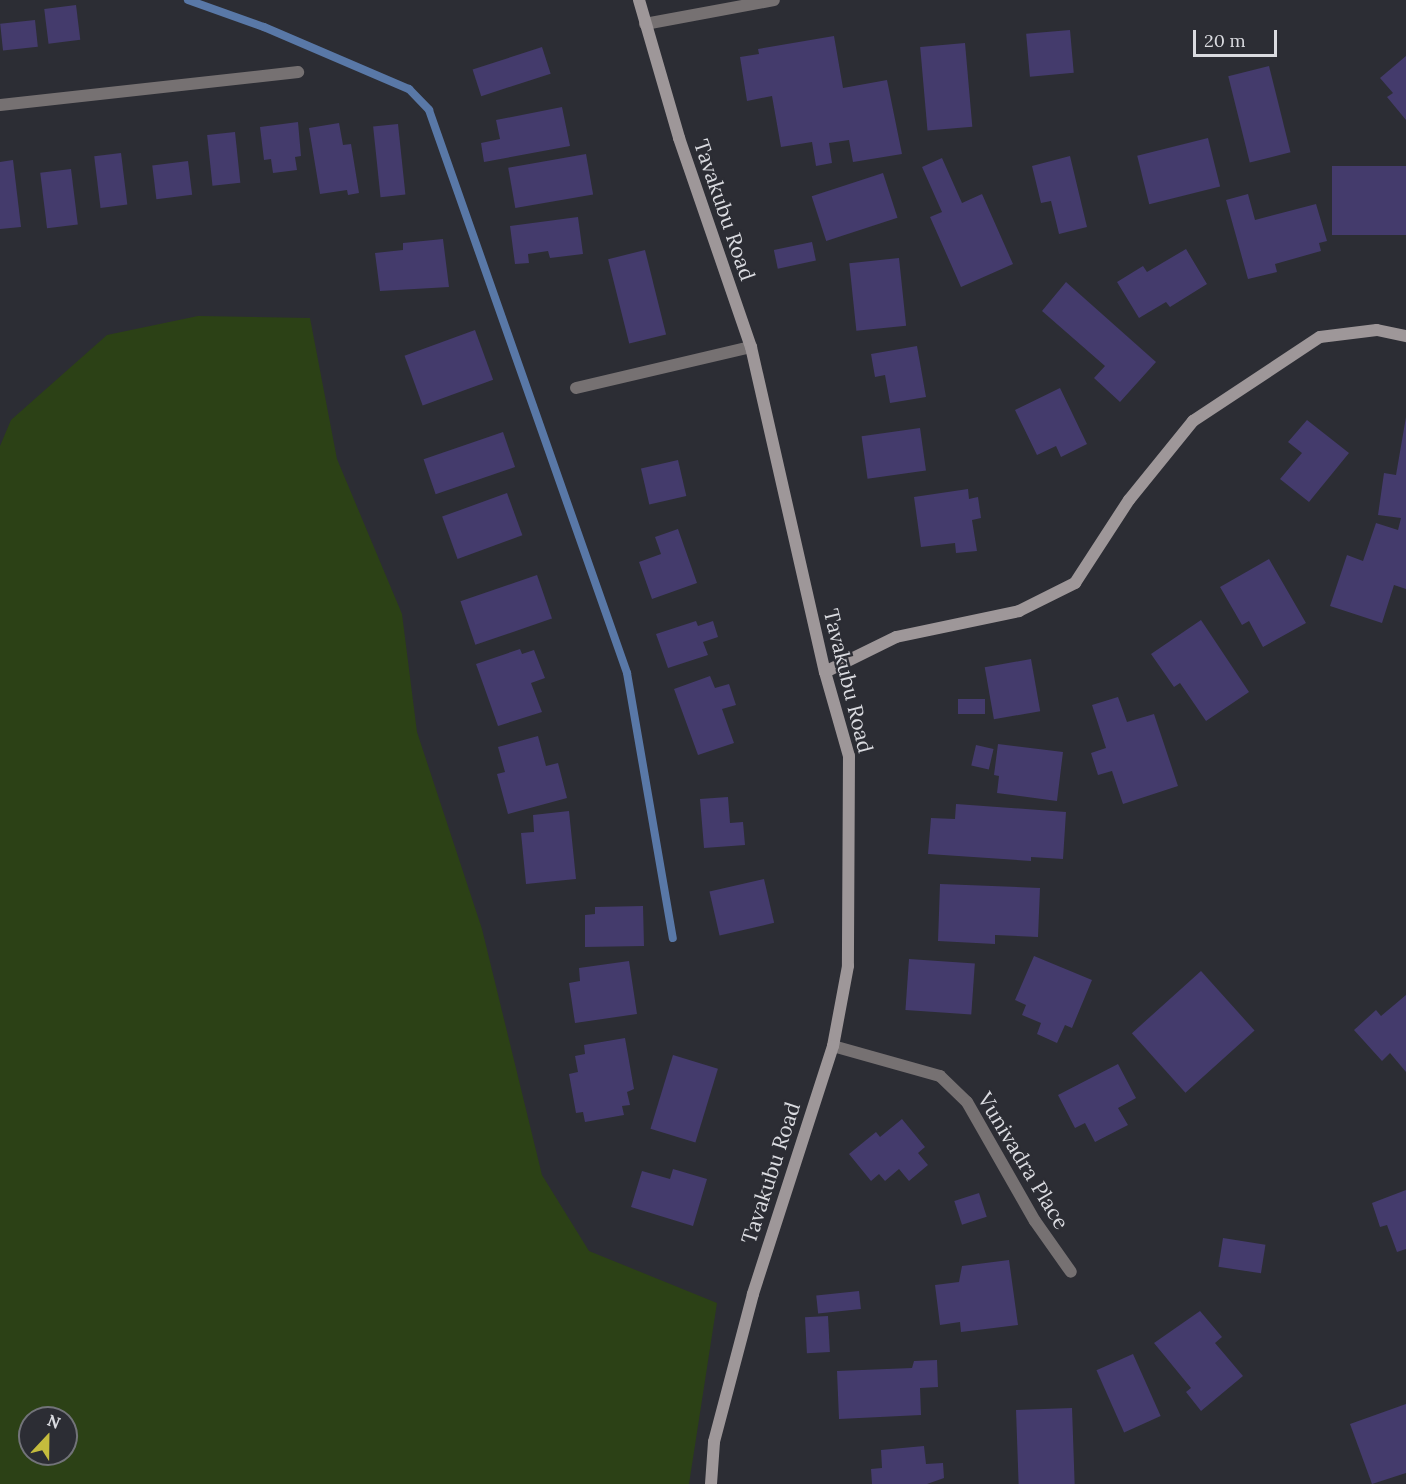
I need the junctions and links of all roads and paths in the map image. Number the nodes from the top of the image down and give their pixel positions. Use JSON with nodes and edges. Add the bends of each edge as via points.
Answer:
{"nodes":[{"id":1,"x":639,"y":0,"type":"edge"},
{"id":2,"x":774,"y":0,"type":"edge"},
{"id":3,"x":645,"y":24,"type":"junction"},
{"id":4,"x":298,"y":72,"type":"dead end"},
{"id":5,"x":0,"y":105,"type":"edge"},
{"id":6,"x":1406,"y":336,"type":"edge"},
{"id":7,"x":751,"y":347,"type":"junction"},
{"id":8,"x":576,"y":388,"type":"dead end"},
{"id":9,"x":825,"y":672,"type":"junction"},
{"id":10,"x":833,"y":1046,"type":"junction"},
{"id":11,"x":1071,"y":1272,"type":"dead end"},
{"id":12,"x":711,"y":1484,"type":"edge"}],
"edges":[{"from":1,"to":3,"type":"main road","name":"Tavakubu Road"},
{"from":2,"to":3,"type":"street"},
{"from":3,"to":7,"type":"main road","name":"Tavakubu Road","via":[[679,138]]},
{"from":4,"to":5,"type":"street"},
{"from":6,"to":9,"type":"main road","via":[[1377,330],[1320,337],[1193,421],[1129,500],[1075,583],[1019,611],[896,637]]},
{"from":7,"to":8,"type":"street"},
{"from":7,"to":9,"type":"main road","name":"Tavakubu Road"},
{"from":9,"to":10,"type":"main road","name":"Tavakubu Road","via":[[849,756],[848,966]]},
{"from":10,"to":11,"type":"street","name":"Vunivadra Place","via":[[940,1076],[967,1102],[1035,1221]]},
{"from":10,"to":12,"type":"main road","name":"Tavakubu Road","via":[[753,1294],[714,1442]]}]}
